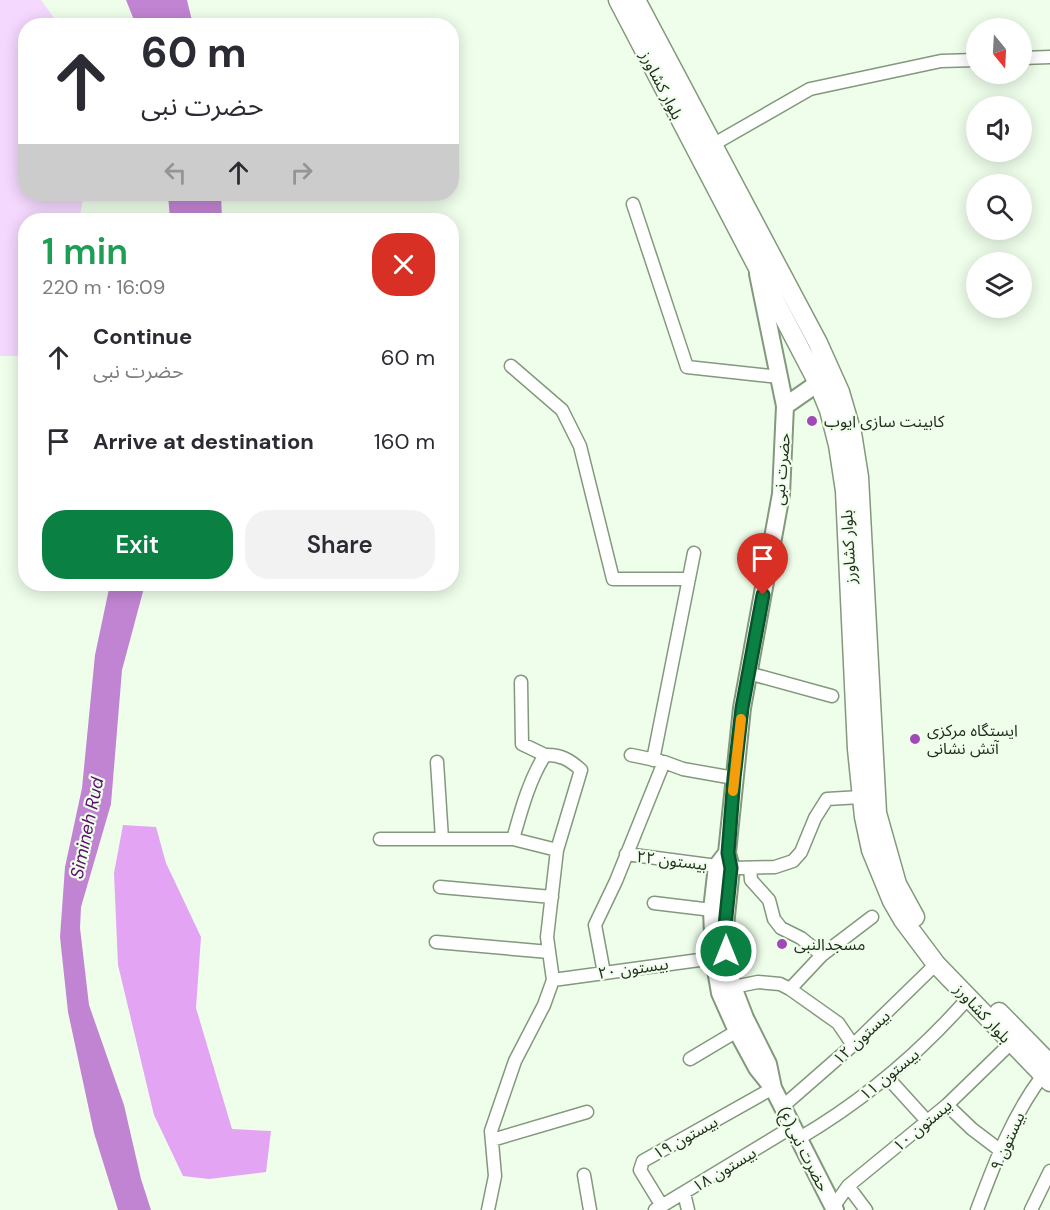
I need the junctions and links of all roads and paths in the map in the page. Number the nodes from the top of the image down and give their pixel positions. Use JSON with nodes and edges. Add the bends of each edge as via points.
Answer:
{"nodes":[{"id":1,"x":618,"y":0,"type":"edge"},
{"id":2,"x":636,"y":0,"type":"edge"},
{"id":3,"x":1050,"y":57,"type":"edge"},
{"id":4,"x":1032,"y":58,"type":"edge"},
{"id":5,"x":966,"y":60,"type":"edge"},
{"id":6,"x":714,"y":144,"type":"junction"},
{"id":7,"x":633,"y":204,"type":"dead end"},
{"id":8,"x":756,"y":265,"type":"junction"},
{"id":9,"x":511,"y":366,"type":"dead end"},
{"id":10,"x":779,"y":377,"type":"junction"},
{"id":11,"x":818,"y":382,"type":"junction"},
{"id":12,"x":785,"y":406,"type":"junction"},
{"id":13,"x":694,"y":553,"type":"dead end"},
{"id":14,"x":689,"y":579,"type":"junction"},
{"id":15,"x":748,"y":673,"type":"junction"},
{"id":16,"x":521,"y":682,"type":"dead end"},
{"id":17,"x":832,"y":696,"type":"dead end"},
{"id":18,"x":865,"y":749,"type":"junction"},
{"id":19,"x":544,"y":755,"type":"junction"},
{"id":20,"x":631,"y":755,"type":"dead end"},
{"id":21,"x":658,"y":761,"type":"junction"},
{"id":22,"x":437,"y":762,"type":"dead end"},
{"id":23,"x":734,"y":778,"type":"junction"},
{"id":24,"x":861,"y":797,"type":"junction"},
{"id":25,"x":380,"y":839,"type":"dead end"},
{"id":26,"x":442,"y":839,"type":"junction"},
{"id":27,"x":513,"y":839,"type":"junction"},
{"id":28,"x":557,"y":850,"type":"junction"},
{"id":29,"x":626,"y":854,"type":"junction"},
{"id":30,"x":725,"y":862,"type":"junction"},
{"id":31,"x":750,"y":868,"type":"junction"},
{"id":32,"x":440,"y":887,"type":"dead end"},
{"id":33,"x":552,"y":897,"type":"junction"},
{"id":34,"x":654,"y":903,"type":"dead end"},
{"id":35,"x":712,"y":910,"type":"junction"},
{"id":36,"x":872,"y":917,"type":"dead end"},
{"id":37,"x":436,"y":942,"type":"dead end"},
{"id":38,"x":549,"y":952,"type":"junction"},
{"id":39,"x":822,"y":955,"type":"junction"},
{"id":40,"x":714,"y":958,"type":"junction"},
{"id":41,"x":936,"y":964,"type":"junction"},
{"id":42,"x":604,"y":973,"type":"junction"},
{"id":43,"x":553,"y":980,"type":"junction"},
{"id":44,"x":733,"y":987,"type":"junction"},
{"id":45,"x":790,"y":989,"type":"junction"},
{"id":46,"x":969,"y":997,"type":"junction"},
{"id":47,"x":737,"y":1031,"type":"junction"},
{"id":48,"x":1011,"y":1043,"type":"junction"},
{"id":49,"x":853,"y":1045,"type":"junction"},
{"id":50,"x":690,"y":1059,"type":"dead end"},
{"id":51,"x":1048,"y":1074,"type":"edge"},
{"id":52,"x":888,"y":1078,"type":"junction"},
{"id":53,"x":773,"y":1088,"type":"junction"},
{"id":54,"x":947,"y":1105,"type":"junction"},
{"id":55,"x":782,"y":1107,"type":"junction"},
{"id":56,"x":587,"y":1112,"type":"dead end"},
{"id":57,"x":927,"y":1121,"type":"junction"},
{"id":58,"x":795,"y":1133,"type":"junction"},
{"id":59,"x":492,"y":1140,"type":"junction"},
{"id":60,"x":1001,"y":1151,"type":"junction"},
{"id":61,"x":1050,"y":1171,"type":"edge"},
{"id":62,"x":584,"y":1175,"type":"dead end"},
{"id":63,"x":848,"y":1186,"type":"junction"},
{"id":64,"x":684,"y":1193,"type":"junction"},
{"id":65,"x":658,"y":1208,"type":"edge"},
{"id":66,"x":835,"y":1208,"type":"edge"},
{"id":67,"x":488,"y":1210,"type":"edge"},
{"id":68,"x":590,"y":1210,"type":"edge"},
{"id":69,"x":688,"y":1210,"type":"edge"},
{"id":70,"x":866,"y":1210,"type":"edge"},
{"id":71,"x":977,"y":1210,"type":"edge"},
{"id":72,"x":1031,"y":1210,"type":"edge"}],
"edges":[{"from":1,"to":8,"type":"main road","name":"بلوار کشاورز"},
{"from":2,"to":6,"type":"main road","name":"بلوار کشاورز"},
{"from":3,"to":4,"type":"street"},
{"from":5,"to":6,"type":"street","via":[[941,61],[810,89]]},
{"from":6,"to":18,"type":"main road","name":"بلوار کشاورز","via":[[818,343],[840,392],[852,433],[860,487],[869,649]]},
{"from":7,"to":10,"type":"street","via":[[687,367]]},
{"from":8,"to":10,"type":"street","name":"حضرت نبی"},
{"from":8,"to":11,"type":"main road","name":"بلوار کشاورز"},
{"from":9,"to":14,"type":"street","via":[[562,410],[580,446],[613,579]]},
{"from":10,"to":12,"type":"street","name":"حضرت نبی"},
{"from":11,"to":12,"type":"street"},
{"from":11,"to":18,"type":"main road","name":"بلوار کشاورز","via":[[834,428],[845,491]]},
{"from":12,"to":15,"type":"street","name":"حضرت نبی","via":[[781,494]]},
{"from":13,"to":14,"type":"street"},
{"from":14,"to":21,"type":"street"},
{"from":15,"to":17,"type":"street"},
{"from":15,"to":23,"type":"street","name":"حضرت نبی"},
{"from":16,"to":19,"type":"street","via":[[522,744]]},
{"from":18,"to":24,"type":"main road","name":"بلوار کشاورز"},
{"from":18,"to":51,"type":"main road","name":"بلوار کشاورز","via":[[885,845],[897,884],[913,914],[930,939]]},
{"from":19,"to":27,"type":"street"},
{"from":19,"to":28,"type":"street","via":[[558,754],[581,770]]},
{"from":20,"to":21,"type":"street"},
{"from":21,"to":23,"type":"street","via":[[683,770]]},
{"from":21,"to":29,"type":"street"},
{"from":22,"to":26,"type":"street"},
{"from":23,"to":30,"type":"street","name":"حضرت نبی"},
{"from":24,"to":31,"type":"street","name":"بیستون ۲۲","via":[[827,799],[793,861],[775,867]]},
{"from":24,"to":41,"type":"main road","name":"بلوار کشاورز","via":[[871,850],[885,886],[903,920]]},
{"from":25,"to":26,"type":"street"},
{"from":26,"to":27,"type":"street"},
{"from":27,"to":28,"type":"street"},
{"from":28,"to":33,"type":"street"},
{"from":29,"to":30,"type":"street","name":"بیستون ۲۲"},
{"from":29,"to":42,"type":"street","via":[[595,925]]},
{"from":30,"to":31,"type":"street","name":"بیستون ۲۲"},
{"from":30,"to":35,"type":"street","name":"حضرت نبی(ع)"},
{"from":30,"to":44,"type":"street","name":"حضرت نبی(ع)","via":[[726,951]]},
{"from":31,"to":39,"type":"street","via":[[751,880],[769,900],[781,928]]},
{"from":32,"to":33,"type":"street"},
{"from":33,"to":38,"type":"street"},
{"from":34,"to":35,"type":"street"},
{"from":35,"to":40,"type":"street","name":"حضرت نبی(ع)"},
{"from":36,"to":39,"type":"street"},
{"from":37,"to":38,"type":"street"},
{"from":38,"to":43,"type":"street"},
{"from":39,"to":45,"type":"street"},
{"from":40,"to":42,"type":"street","name":"بیستون ۲۰"},
{"from":40,"to":47,"type":"street","name":"حضرت نبی(ع)","via":[[720,993]]},
{"from":41,"to":46,"type":"main road","name":"بلوار کشاورز"},
{"from":41,"to":49,"type":"street","name":"بیستون ۱۲"},
{"from":42,"to":43,"type":"street","name":"بیستون ۲۰"},
{"from":43,"to":59,"type":"street","via":[[515,1061],[491,1131]]},
{"from":44,"to":45,"type":"street","via":[[758,982]]},
{"from":44,"to":53,"type":"street","name":"حضرت نبی(ع)","via":[[768,1064]]},
{"from":45,"to":49,"type":"street","via":[[838,1023]]},
{"from":46,"to":48,"type":"main road","name":"بلوار کشاورز"},
{"from":46,"to":52,"type":"street","name":"بیستون ۱۱"},
{"from":47,"to":50,"type":"street"},
{"from":47,"to":53,"type":"street","name":"حضرت نبی(ع)"},
{"from":48,"to":51,"type":"main road","name":"بلوار کشاورز"},
{"from":48,"to":54,"type":"street","name":"بیستون ۱۰"},
{"from":49,"to":55,"type":"street","name":"بیستون ۱۲"},
{"from":51,"to":60,"type":"street","name":"بیستون ۹","via":[[1029,1093]]},
{"from":52,"to":57,"type":"street"},
{"from":52,"to":58,"type":"street","name":"بیستون ۱۱","via":[[824,1124]]},
{"from":53,"to":55,"type":"street","name":"حضرت نبی(ع)"},
{"from":53,"to":65,"type":"street","name":"بیستون ۱۹","via":[[643,1161],[640,1170]]},
{"from":54,"to":57,"type":"street","name":"بیستون ۱۰"},
{"from":54,"to":60,"type":"street"},
{"from":55,"to":58,"type":"street","name":"حضرت نبی(ع)"},
{"from":56,"to":59,"type":"street"},
{"from":57,"to":63,"type":"street","name":"بیستون ۱۰"},
{"from":58,"to":64,"type":"street","name":"بیستون ۱۸"},
{"from":58,"to":66,"type":"street","name":"حضرت نبی(ع)"},
{"from":59,"to":67,"type":"street","via":[[495,1176]]},
{"from":60,"to":71,"type":"street","name":"بیستون ۹"},
{"from":61,"to":72,"type":"street"},
{"from":62,"to":68,"type":"street"},
{"from":63,"to":66,"type":"street","name":"بیستون ۱۰"},
{"from":63,"to":70,"type":"street"},
{"from":64,"to":65,"type":"street","name":"بیستون ۱۸"},
{"from":64,"to":69,"type":"street"}]}
